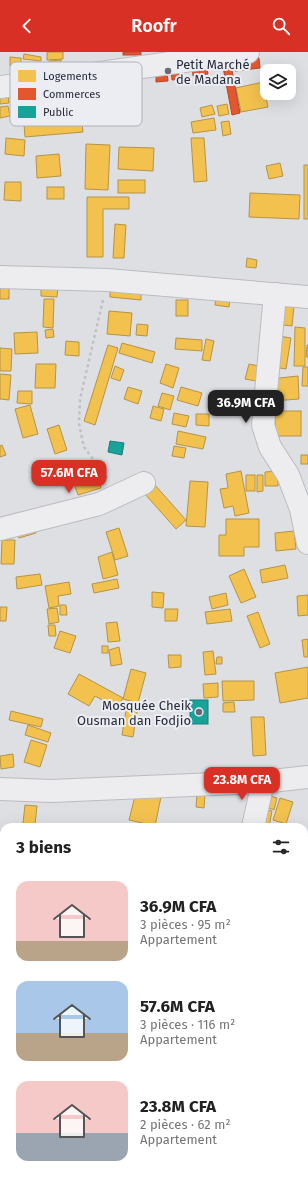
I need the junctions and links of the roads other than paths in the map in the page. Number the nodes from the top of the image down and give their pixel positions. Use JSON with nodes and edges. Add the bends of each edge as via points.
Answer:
{"nodes":[{"id":1,"x":248,"y":52,"type":"edge"},
{"id":2,"x":166,"y":58,"type":"edge"},
{"id":3,"x":142,"y":62,"type":"edge"},
{"id":4,"x":10,"y":85,"type":"edge"},
{"id":5,"x":0,"y":87,"type":"edge"},
{"id":6,"x":0,"y":277,"type":"edge"},
{"id":7,"x":275,"y":294,"type":"junction"},
{"id":8,"x":308,"y":297,"type":"edge"},
{"id":9,"x":144,"y":483,"type":"dead end"},
{"id":10,"x":0,"y":529,"type":"edge"},
{"id":11,"x":308,"y":542,"type":"edge"},
{"id":12,"x":308,"y":777,"type":"edge"},
{"id":13,"x":263,"y":782,"type":"junction"},
{"id":14,"x":0,"y":789,"type":"edge"},
{"id":15,"x":255,"y":823,"type":"edge"}],
"edges":[{"from":1,"to":2,"type":"street"},
{"from":2,"to":3,"type":"street"},
{"from":4,"to":5,"type":"street"},
{"from":6,"to":7,"type":"street","via":[[107,280]]},
{"from":7,"to":8,"type":"street"},
{"from":7,"to":11,"type":"street","via":[[263,425],[270,447],[291,482],[301,509]]},
{"from":9,"to":10,"type":"street","via":[[99,504]]},
{"from":12,"to":13,"type":"street"},
{"from":13,"to":14,"type":"street","via":[[51,791]]},
{"from":13,"to":15,"type":"street"}]}
